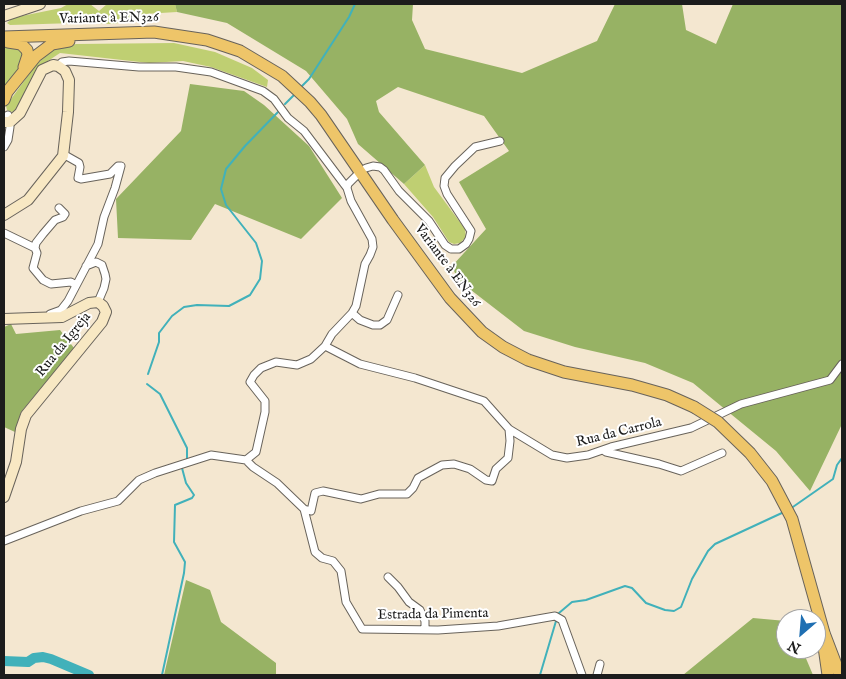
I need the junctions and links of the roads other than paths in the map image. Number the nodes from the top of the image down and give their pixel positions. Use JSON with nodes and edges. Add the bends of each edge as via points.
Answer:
{"nodes":[{"id":1,"x":40,"y":4,"type":"edge"},
{"id":2,"x":7,"y":12,"type":"edge"},
{"id":3,"x":105,"y":33,"type":"junction"},
{"id":4,"x":4,"y":37,"type":"edge"},
{"id":5,"x":4,"y":42,"type":"edge"},
{"id":6,"x":58,"y":66,"type":"junction"},
{"id":7,"x":20,"y":75,"type":"junction"},
{"id":8,"x":5,"y":96,"type":"edge"},
{"id":9,"x":6,"y":120,"type":"edge"},
{"id":10,"x":500,"y":141,"type":"dead end"},
{"id":11,"x":6,"y":143,"type":"edge"},
{"id":12,"x":63,"y":154,"type":"junction"},
{"id":13,"x":366,"y":168,"type":"dead end"},
{"id":14,"x":356,"y":176,"type":"dead end"},
{"id":15,"x":347,"y":188,"type":"junction"},
{"id":16,"x":59,"y":208,"type":"dead end"},
{"id":17,"x":4,"y":214,"type":"edge"},
{"id":18,"x":4,"y":232,"type":"edge"},
{"id":19,"x":35,"y":248,"type":"junction"},
{"id":20,"x":86,"y":266,"type":"junction"},
{"id":21,"x":76,"y":285,"type":"junction"},
{"id":22,"x":398,"y":295,"type":"dead end"},
{"id":23,"x":98,"y":302,"type":"junction"},
{"id":24,"x":352,"y":313,"type":"junction"},
{"id":25,"x":48,"y":317,"type":"junction"},
{"id":26,"x":4,"y":320,"type":"edge"},
{"id":27,"x":325,"y":346,"type":"junction"},
{"id":28,"x":842,"y":364,"type":"edge"},
{"id":29,"x":509,"y":429,"type":"junction"},
{"id":30,"x":603,"y":450,"type":"junction"},
{"id":31,"x":722,"y":453,"type":"dead end"},
{"id":32,"x":246,"y":460,"type":"junction"},
{"id":33,"x":4,"y":497,"type":"edge"},
{"id":34,"x":304,"y":509,"type":"junction"},
{"id":35,"x":4,"y":541,"type":"edge"},
{"id":36,"x":388,"y":577,"type":"dead end"},
{"id":37,"x":817,"y":609,"type":"edge"},
{"id":38,"x":425,"y":630,"type":"junction"},
{"id":39,"x":826,"y":638,"type":"edge"},
{"id":40,"x":826,"y":653,"type":"edge"},
{"id":41,"x":826,"y":659,"type":"edge"},
{"id":42,"x":600,"y":664,"type":"dead end"},
{"id":43,"x":582,"y":675,"type":"edge"},
{"id":44,"x":597,"y":675,"type":"edge"},
{"id":45,"x":828,"y":675,"type":"edge"},
{"id":46,"x":833,"y":675,"type":"edge"},
{"id":47,"x":840,"y":675,"type":"edge"}],
"edges":[{"from":1,"to":2,"type":"street"},
{"from":3,"to":4,"type":"main road","name":"Variante à EN326"},
{"from":3,"to":7,"type":"main road","via":[[52,44],[36,56]]},
{"from":3,"to":37,"type":"main road","name":"Variante à EN326","bridge":true,"via":[[154,32],[207,40],[240,51],[262,63],[300,91],[322,115],[450,298],[482,332],[528,360],[564,372],[659,393],[694,407],[718,422],[750,452],[772,481],[792,520]]},
{"from":5,"to":7,"type":"main road","via":[[17,43],[27,50]]},
{"from":6,"to":9,"type":"street","via":[[42,70],[20,113]]},
{"from":6,"to":12,"type":"street","via":[[69,80]]},
{"from":6,"to":15,"type":"street","via":[[69,61],[176,67],[211,72],[263,91],[274,98],[288,118],[304,131]]},
{"from":7,"to":8,"type":"main road"},
{"from":9,"to":11,"type":"street"},
{"from":10,"to":13,"type":"street","via":[[475,147],[446,178],[447,194],[471,231],[466,244],[459,249],[445,245],[430,220],[399,191],[380,167]]},
{"from":12,"to":17,"type":"street","via":[[28,200]]},
{"from":12,"to":20,"type":"street","via":[[79,163],[78,178],[81,179],[110,174],[120,166],[98,244]]},
{"from":14,"to":15,"type":"street"},
{"from":15,"to":24,"type":"street","via":[[372,239],[373,248],[364,264]]},
{"from":16,"to":19,"type":"street","via":[[65,214],[55,220]]},
{"from":18,"to":19,"type":"street"},
{"from":19,"to":21,"type":"street","via":[[33,268],[43,280],[51,284],[72,282]]},
{"from":20,"to":21,"type":"street"},
{"from":20,"to":23,"type":"street","via":[[96,262],[102,265],[105,274]]},
{"from":21,"to":25,"type":"street","via":[[61,310]]},
{"from":22,"to":24,"type":"street","via":[[386,320],[380,325],[360,320]]},
{"from":23,"to":25,"type":"street","name":"Rua da Igreja","via":[[89,303],[62,317]]},
{"from":23,"to":33,"type":"street","name":"Rua da Igreja","via":[[106,312],[102,322],[26,415],[16,462]]},
{"from":24,"to":27,"type":"street"},
{"from":25,"to":26,"type":"street","name":"Rua da Igreja"},
{"from":27,"to":29,"type":"street","name":"Rua da Carrola","via":[[360,364],[484,401]]},
{"from":27,"to":32,"type":"street","via":[[311,359],[297,365],[276,362],[254,375],[250,382],[265,401],[265,412],[256,452]]},
{"from":28,"to":30,"type":"street","name":"Rua da Carrola","via":[[830,380],[741,404],[691,428]]},
{"from":29,"to":30,"type":"street","name":"Rua da Carrola","via":[[552,456],[588,456]]},
{"from":29,"to":34,"type":"street","via":[[508,458],[496,469],[492,481],[454,464],[418,478],[406,494],[379,494],[361,500],[315,493],[311,511]]},
{"from":30,"to":31,"type":"street","via":[[681,471]]},
{"from":32,"to":34,"type":"street"},
{"from":32,"to":35,"type":"street","via":[[211,455],[155,473],[139,480],[118,501],[81,511]]},
{"from":34,"to":38,"type":"street","name":"Estrada da Pimenta","via":[[315,552],[333,561],[341,571],[346,602],[362,629]]},
{"from":36,"to":38,"type":"street","via":[[420,610]]},
{"from":38,"to":43,"type":"street","name":"Estrada da Pimenta","via":[[498,626],[555,616],[562,620]]},
{"from":39,"to":47,"type":"main road","name":"Variante à EN326"},
{"from":40,"to":46,"type":"main road","name":"Variante à EN326"},
{"from":41,"to":45,"type":"main road"},
{"from":42,"to":44,"type":"street"}]}
